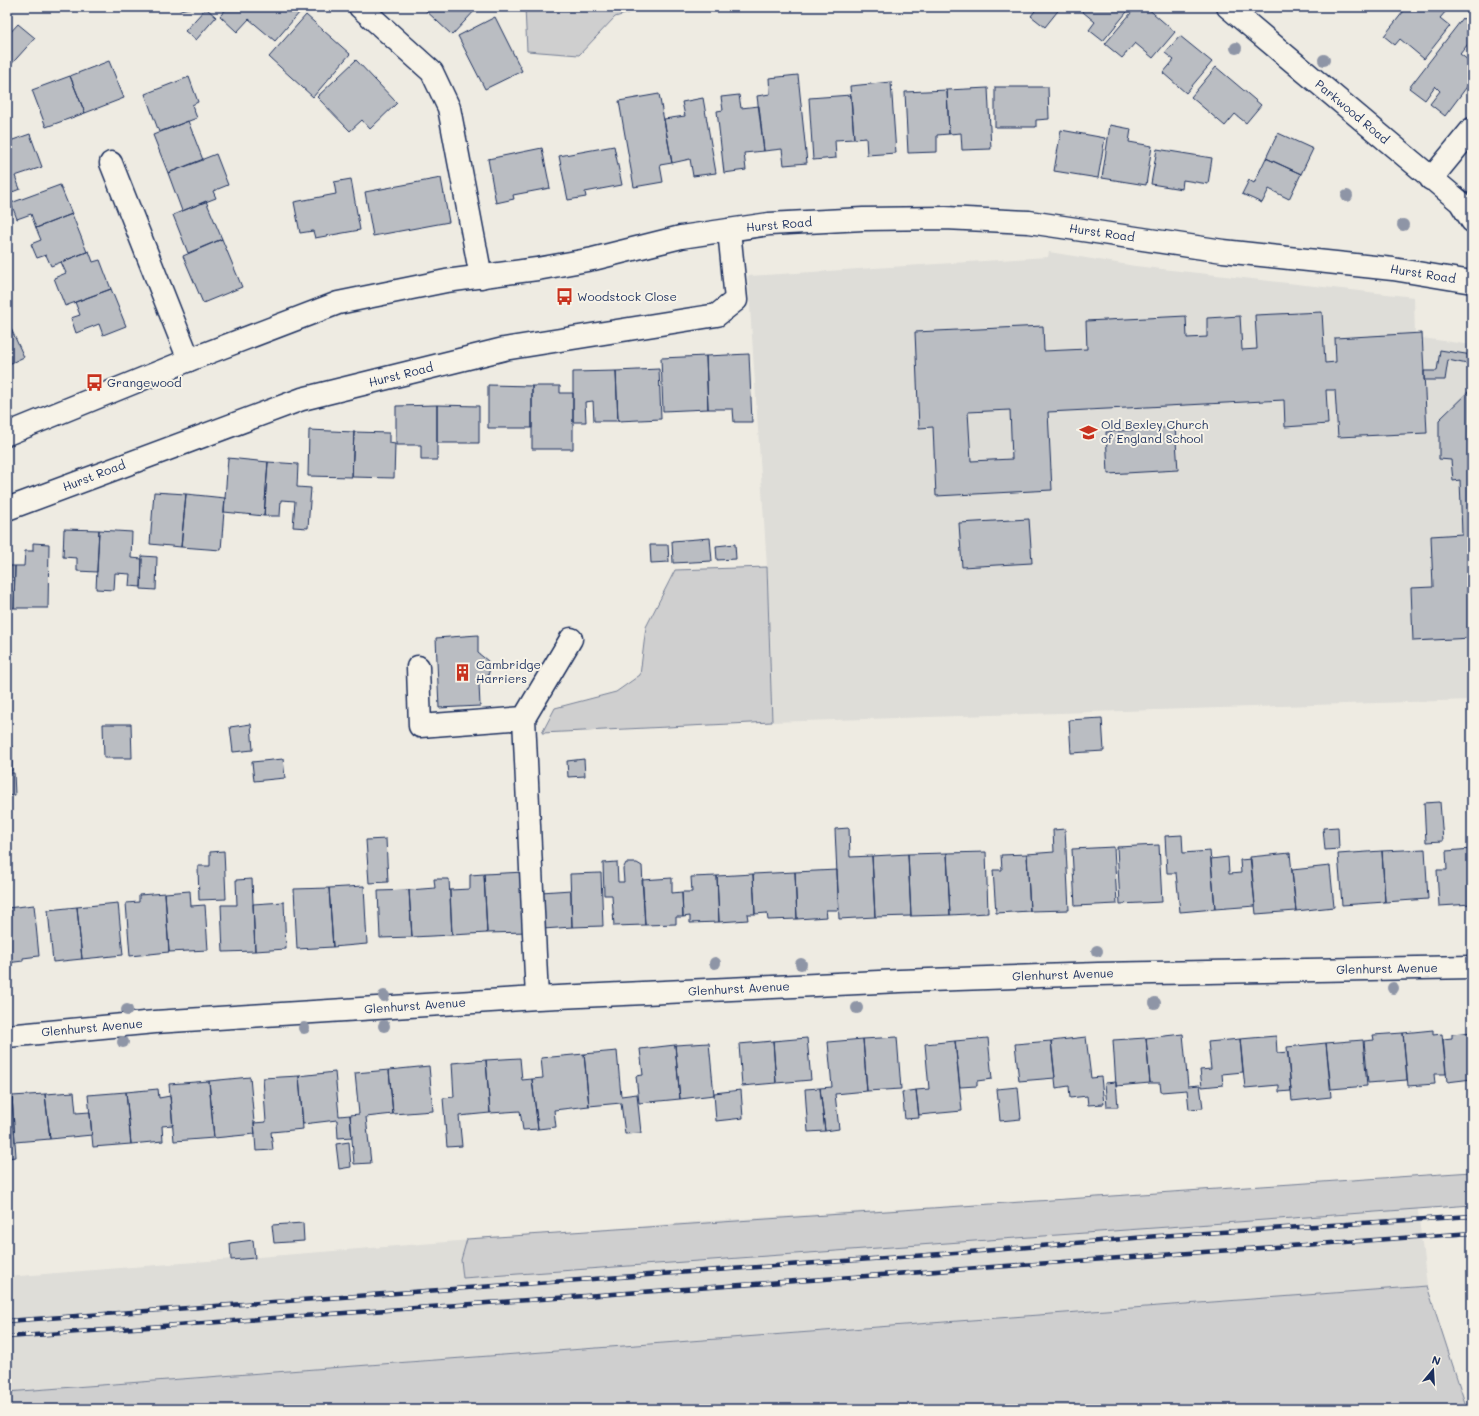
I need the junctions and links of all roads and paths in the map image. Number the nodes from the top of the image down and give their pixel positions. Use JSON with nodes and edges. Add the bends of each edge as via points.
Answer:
{"nodes":[{"id":1,"x":360,"y":7,"type":"edge"},
{"id":2,"x":1228,"y":7,"type":"edge"},
{"id":3,"x":1472,"y":129,"type":"edge"},
{"id":4,"x":111,"y":163,"type":"dead end"},
{"id":5,"x":1431,"y":179,"type":"junction"},
{"id":6,"x":1472,"y":221,"type":"edge"},
{"id":7,"x":729,"y":230,"type":"junction"},
{"id":8,"x":481,"y":277,"type":"junction"},
{"id":9,"x":1472,"y":282,"type":"edge"},
{"id":10,"x":189,"y":360,"type":"junction"},
{"id":11,"x":7,"y":434,"type":"edge"},
{"id":12,"x":7,"y":510,"type":"edge"},
{"id":13,"x":571,"y":639,"type":"dead end"},
{"id":14,"x":418,"y":667,"type":"dead end"},
{"id":15,"x":524,"y":718,"type":"junction"},
{"id":16,"x":1472,"y":967,"type":"edge"},
{"id":17,"x":537,"y":998,"type":"junction"},
{"id":18,"x":7,"y":1036,"type":"edge"}],
"edges":[{"from":1,"to":8,"type":"street","via":[[432,72],[450,108]]},
{"from":2,"to":5,"type":"street","name":"Parkwood Road"},
{"from":3,"to":5,"type":"street"},
{"from":4,"to":10,"type":"street"},
{"from":5,"to":6,"type":"street","name":"Parkwood Road","via":[[1460,202]]},
{"from":7,"to":8,"type":"street","name":"Hurst Road","via":[[681,237],[593,259]]},
{"from":7,"to":9,"type":"street","name":"Hurst Road","via":[[769,224],[863,219],[945,218],[1029,222],[1223,251],[1393,269]]},
{"from":7,"to":12,"type":"street","name":"Hurst Road","via":[[736,300],[717,315],[504,349],[306,398]]},
{"from":8,"to":10,"type":"street","name":"Hurst Road","via":[[446,281],[338,303]]},
{"from":10,"to":11,"type":"street","name":"Hurst Road"},
{"from":13,"to":15,"type":"street"},
{"from":14,"to":15,"type":"street","via":[[420,726]]},
{"from":15,"to":17,"type":"street"},
{"from":16,"to":17,"type":"street","name":"Glenhurst Avenue","via":[[1098,974]]},
{"from":17,"to":18,"type":"street","name":"Glenhurst Avenue","via":[[155,1022]]}]}
